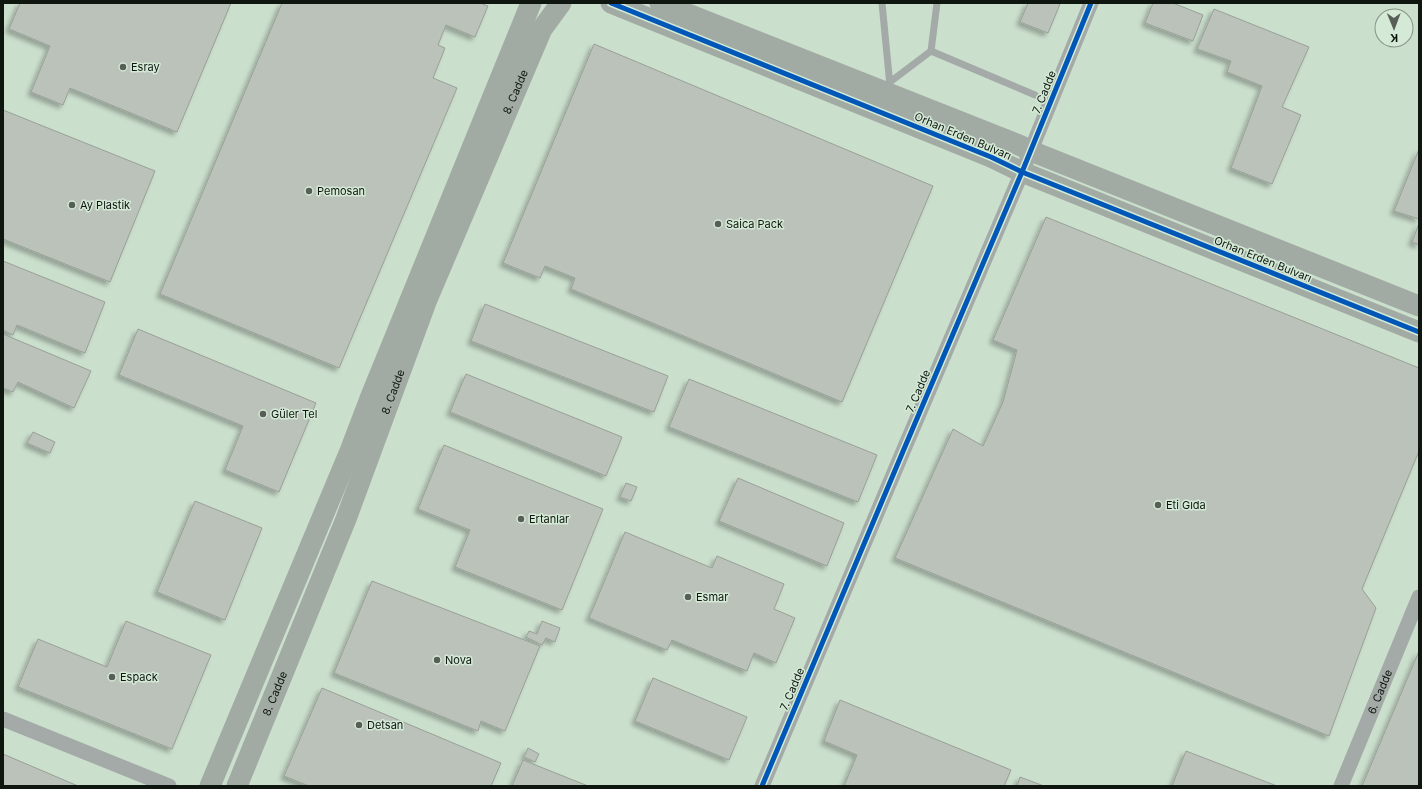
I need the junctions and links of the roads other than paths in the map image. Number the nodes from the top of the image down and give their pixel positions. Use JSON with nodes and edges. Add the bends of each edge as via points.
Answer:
{"nodes":[{"id":1,"x":532,"y":3,"type":"edge"},
{"id":2,"x":561,"y":3,"type":"edge"},
{"id":3,"x":611,"y":3,"type":"edge"},
{"id":4,"x":660,"y":3,"type":"edge"},
{"id":5,"x":882,"y":3,"type":"edge"},
{"id":6,"x":937,"y":3,"type":"edge"},
{"id":7,"x":1091,"y":3,"type":"edge"},
{"id":8,"x":931,"y":51,"type":"junction"},
{"id":9,"x":891,"y":88,"type":"junction"},
{"id":10,"x":1035,"y":95,"type":"dead end"},
{"id":11,"x":1031,"y":151,"type":"junction"},
{"id":12,"x":1022,"y":172,"type":"junction"},
{"id":13,"x":1419,"y":306,"type":"edge"},
{"id":14,"x":1419,"y":332,"type":"edge"},
{"id":15,"x":1419,"y":597,"type":"edge"},
{"id":16,"x":3,"y":719,"type":"edge"},
{"id":17,"x":169,"y":786,"type":"edge"},
{"id":18,"x":210,"y":786,"type":"edge"},
{"id":19,"x":236,"y":786,"type":"edge"},
{"id":20,"x":762,"y":786,"type":"edge"},
{"id":21,"x":1341,"y":786,"type":"edge"}],
"edges":[{"from":1,"to":18,"type":"street","name":"8. Cadde","via":[[370,396],[350,451]]},
{"from":2,"to":19,"type":"street","name":"8. Cadde","via":[[542,29],[426,302],[346,518]]},
{"from":3,"to":12,"type":"street","name":"Orhan Erden Bulvarı","via":[[991,157]]},
{"from":4,"to":9,"type":"street","name":"Orhan Erden Bulvarı"},
{"from":5,"to":9,"type":"lane"},
{"from":6,"to":8,"type":"lane"},
{"from":7,"to":11,"type":"street","name":"7. Cadde"},
{"from":8,"to":9,"type":"lane"},
{"from":8,"to":10,"type":"lane"},
{"from":9,"to":11,"type":"street","name":"Orhan Erden Bulvarı"},
{"from":11,"to":12,"type":"street","name":"7. Cadde"},
{"from":11,"to":13,"type":"street","name":"Orhan Erden Bulvarı"},
{"from":12,"to":14,"type":"street","name":"Orhan Erden Bulvarı"},
{"from":12,"to":20,"type":"street","name":"7. Cadde"},
{"from":15,"to":21,"type":"street","name":"6. Cadde"},
{"from":16,"to":17,"type":"street"}]}
